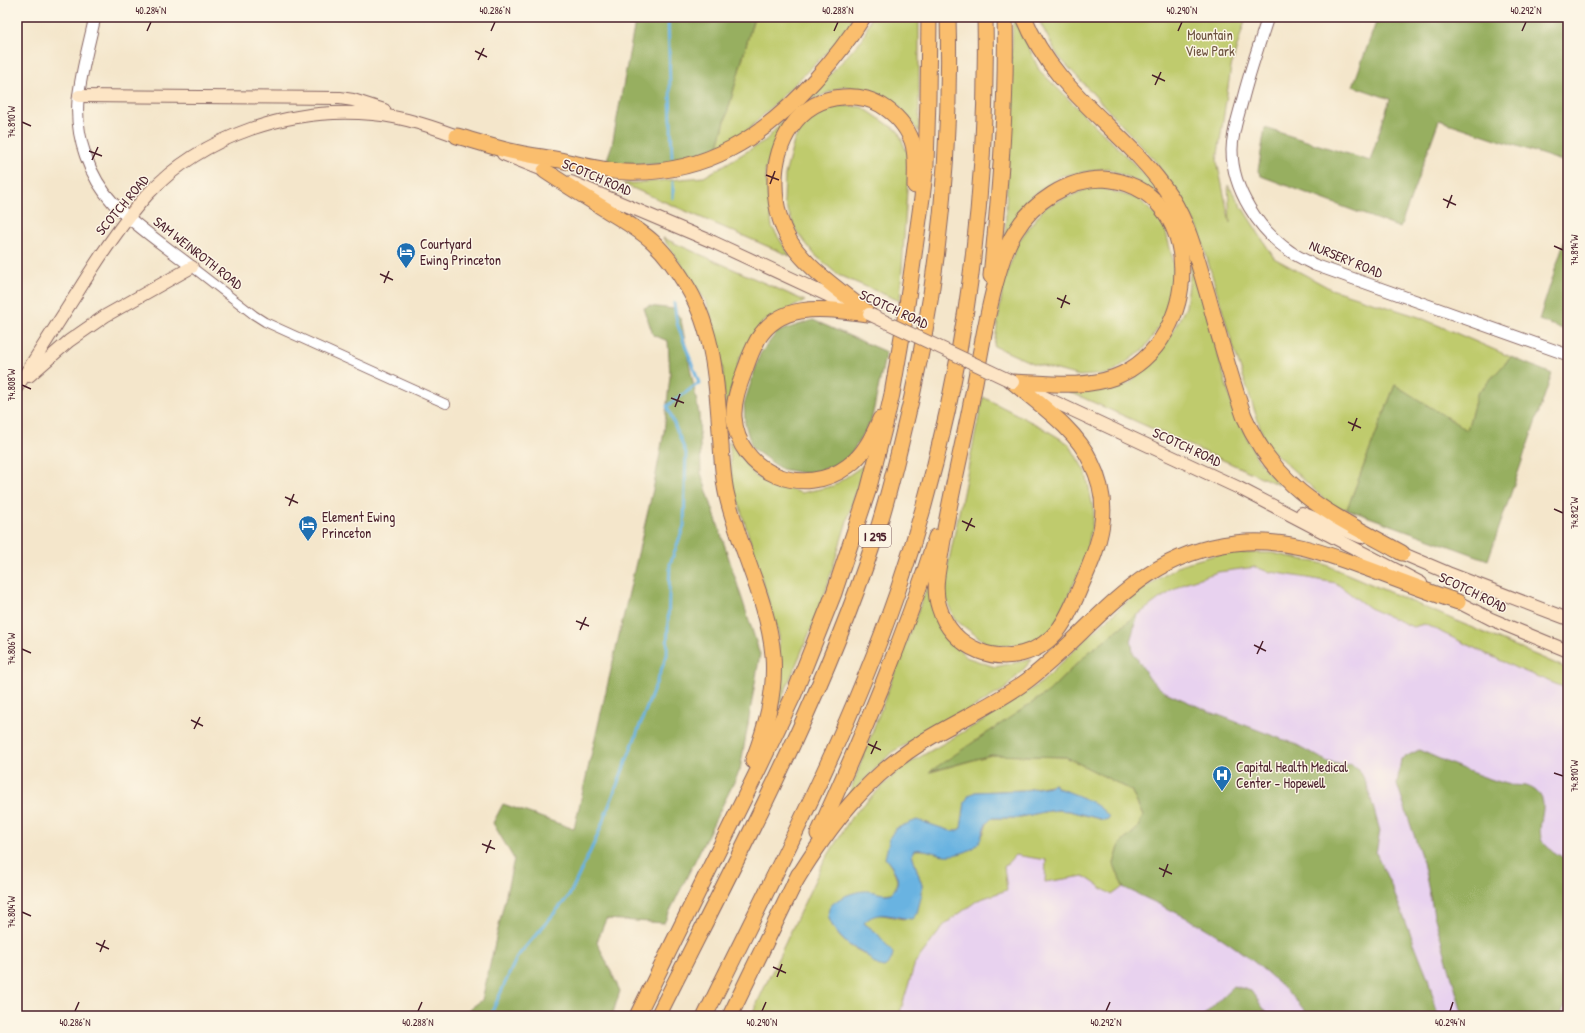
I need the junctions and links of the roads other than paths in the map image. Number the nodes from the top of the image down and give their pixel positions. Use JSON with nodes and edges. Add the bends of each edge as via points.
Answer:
{"nodes":[{"id":1,"x":95,"y":17,"type":"edge"},
{"id":2,"x":863,"y":17,"type":"edge"},
{"id":3,"x":929,"y":17,"type":"edge"},
{"id":4,"x":948,"y":17,"type":"edge"},
{"id":5,"x":985,"y":17,"type":"edge"},
{"id":6,"x":1005,"y":17,"type":"edge"},
{"id":7,"x":1024,"y":17,"type":"edge"},
{"id":8,"x":1268,"y":17,"type":"edge"},
{"id":9,"x":79,"y":96,"type":"junction"},
{"id":10,"x":414,"y":121,"type":"junction"},
{"id":11,"x":457,"y":136,"type":"junction"},
{"id":12,"x":545,"y":171,"type":"junction"},
{"id":13,"x":128,"y":216,"type":"junction"},
{"id":14,"x":192,"y":267,"type":"junction"},
{"id":15,"x":909,"y":291,"type":"junction"},
{"id":16,"x":869,"y":314,"type":"junction"},
{"id":17,"x":987,"y":317,"type":"junction"},
{"id":18,"x":1568,"y":355,"type":"edge"},
{"id":19,"x":897,"y":363,"type":"junction"},
{"id":20,"x":1013,"y":382,"type":"junction"},
{"id":21,"x":17,"y":387,"type":"edge"},
{"id":22,"x":17,"y":391,"type":"edge"},
{"id":23,"x":446,"y":404,"type":"dead end"},
{"id":24,"x":958,"y":461,"type":"junction"},
{"id":25,"x":1239,"y":488,"type":"junction"},
{"id":26,"x":1402,"y":553,"type":"junction"},
{"id":27,"x":1458,"y":602,"type":"junction"},
{"id":28,"x":1568,"y":619,"type":"edge"},
{"id":29,"x":1568,"y":652,"type":"edge"},
{"id":30,"x":795,"y":882,"type":"junction"},
{"id":31,"x":696,"y":895,"type":"junction"},
{"id":32,"x":637,"y":1016,"type":"edge"},
{"id":33,"x":658,"y":1016,"type":"edge"},
{"id":34,"x":705,"y":1016,"type":"edge"},
{"id":35,"x":730,"y":1016,"type":"edge"}],
"edges":[{"from":1,"to":9,"type":"street","name":"SAM WEINROTH ROAD"},
{"from":2,"to":11,"type":"highway","via":[[834,58],[776,119],[728,151],[693,164],[640,172],[614,171],[511,152]]},
{"from":3,"to":15,"type":"highway","via":[[926,165]]},
{"from":4,"to":33,"type":"highway","number":"I 295","via":[[946,149],[939,242],[925,338],[907,419],[874,542],[814,696],[772,789]]},
{"from":5,"to":34,"type":"highway","number":"I 295","via":[[982,172],[970,283],[950,394],[922,510],[897,594],[850,715],[820,782]]},
{"from":6,"to":17,"type":"highway","via":[[1003,152]]},
{"from":7,"to":26,"type":"highway","via":[[1037,46],[1061,79],[1149,169],[1177,208],[1194,250],[1244,416],[1264,453],[1288,482],[1302,494],[1323,509]]},
{"from":8,"to":18,"type":"street","name":"NURSERY ROAD","via":[[1243,96],[1232,150],[1236,178],[1249,207],[1268,233],[1290,252],[1315,266]]},
{"from":9,"to":10,"type":"main road","via":[[340,98]]},
{"from":9,"to":13,"type":"street","name":"SAM WEINROTH ROAD","via":[[79,130],[87,161],[97,181],[113,203]]},
{"from":10,"to":11,"type":"main road","name":"SCOTCH ROAD"},
{"from":10,"to":13,"type":"main road","name":"SCOTCH ROAD","via":[[373,114],[334,113],[294,117],[243,131],[182,165],[148,194]]},
{"from":11,"to":12,"type":"main road","name":"SCOTCH ROAD"},
{"from":12,"to":16,"type":"main road","name":"SCOTCH ROAD","via":[[713,242]]},
{"from":12,"to":31,"type":"highway","via":[[640,231],[665,254],[694,299],[704,323],[711,352],[725,488],[767,622],[773,655],[773,673],[769,708],[756,754],[744,788]]},
{"from":13,"to":14,"type":"street","name":"SAM WEINROTH ROAD"},
{"from":13,"to":21,"type":"main road","name":"SCOTCH ROAD"},
{"from":14,"to":22,"type":"main road","via":[[105,316],[69,341],[32,373]]},
{"from":14,"to":23,"type":"street","name":"SAM WEINROTH ROAD","via":[[269,324]]},
{"from":15,"to":16,"type":"highway","via":[[916,175],[914,148],[908,132],[893,114],[869,100],[842,97],[815,104],[792,124],[780,146],[775,175],[778,211],[796,250],[810,265]]},
{"from":15,"to":19,"type":"highway"},
{"from":16,"to":19,"type":"highway","via":[[804,310],[779,319],[765,330],[749,359],[735,402],[735,426],[743,447],[761,467],[783,478],[812,481],[836,474],[856,459],[869,442],[881,416]]},
{"from":16,"to":20,"type":"main road","name":"SCOTCH ROAD","bridge":true},
{"from":17,"to":20,"type":"highway","via":[[998,275],[1015,232],[1038,204],[1067,186],[1098,179],[1129,184],[1153,200],[1173,228],[1182,261],[1180,297],[1168,328],[1147,356],[1115,377],[1100,381],[1072,384]]},
{"from":17,"to":24,"type":"highway"},
{"from":19,"to":31,"type":"highway","via":[[878,457],[858,526],[834,593],[794,694]]},
{"from":20,"to":24,"type":"highway","via":[[1051,414],[1081,445],[1091,460],[1097,476],[1103,510],[1097,548],[1071,609],[1055,634],[1032,650],[1005,656],[974,649],[954,635],[941,614],[936,598],[936,581]]},
{"from":20,"to":25,"type":"main road","name":"SCOTCH ROAD"},
{"from":24,"to":30,"type":"highway","via":[[931,552],[898,647],[856,751]]},
{"from":25,"to":26,"type":"main road","name":"SCOTCH ROAD"},
{"from":25,"to":27,"type":"main road","name":"SCOTCH ROAD"},
{"from":26,"to":28,"type":"main road","name":"SCOTCH ROAD"},
{"from":27,"to":29,"type":"main road","name":"SCOTCH ROAD"},
{"from":27,"to":30,"type":"highway","via":[[1320,551],[1282,542],[1250,541],[1224,544],[1171,561],[1126,590],[1029,679],[924,741],[890,766],[838,817]]},
{"from":30,"to":35,"type":"highway"},
{"from":31,"to":32,"type":"highway"}]}
